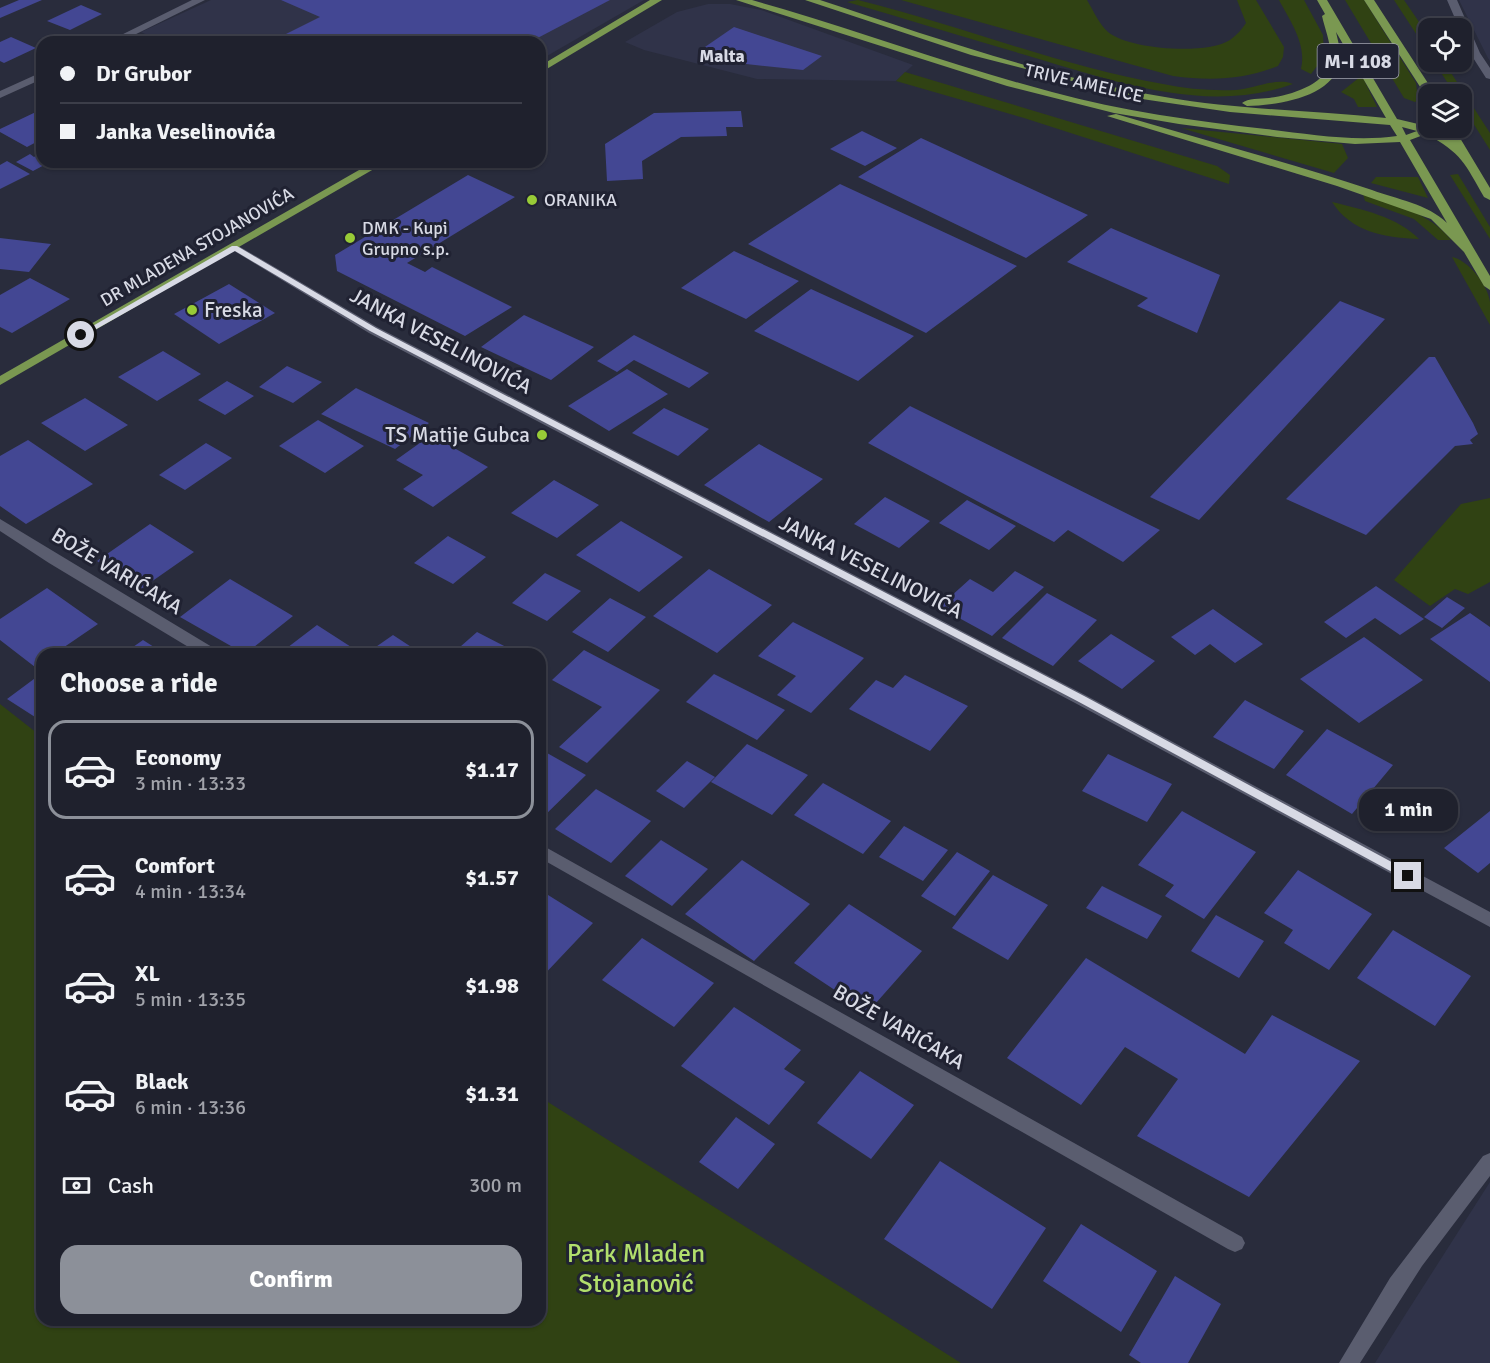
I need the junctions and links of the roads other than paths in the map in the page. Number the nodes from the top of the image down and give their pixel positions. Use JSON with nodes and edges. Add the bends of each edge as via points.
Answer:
{"nodes":[{"id":1,"x":200,"y":0,"type":"edge"},
{"id":2,"x":657,"y":0,"type":"edge"},
{"id":3,"x":672,"y":0,"type":"edge"},
{"id":4,"x":741,"y":0,"type":"edge"},
{"id":5,"x":810,"y":0,"type":"edge"},
{"id":6,"x":1369,"y":0,"type":"edge"},
{"id":7,"x":1452,"y":0,"type":"edge"},
{"id":8,"x":1322,"y":1,"type":"edge"},
{"id":9,"x":636,"y":15,"type":"junction"},
{"id":10,"x":125,"y":36,"type":"edge"},
{"id":11,"x":546,"y":67,"type":"edge"},
{"id":12,"x":1490,"y":76,"type":"edge"},
{"id":13,"x":36,"y":78,"type":"edge"},
{"id":14,"x":1424,"y":84,"type":"edge"},
{"id":15,"x":0,"y":95,"type":"edge"},
{"id":16,"x":1050,"y":95,"type":"junction"},
{"id":17,"x":1184,"y":102,"type":"junction"},
{"id":18,"x":1393,"y":120,"type":"junction"},
{"id":19,"x":1418,"y":126,"type":"edge"},
{"id":20,"x":1418,"y":134,"type":"edge"},
{"id":21,"x":1444,"y":138,"type":"edge"},
{"id":22,"x":1455,"y":138,"type":"edge"},
{"id":23,"x":1405,"y":140,"type":"junction"},
{"id":24,"x":1464,"y":154,"type":"junction"},
{"id":25,"x":371,"y":168,"type":"edge"},
{"id":26,"x":1490,"y":196,"type":"edge"},
{"id":27,"x":235,"y":248,"type":"junction"},
{"id":28,"x":1467,"y":249,"type":"junction"},
{"id":29,"x":1490,"y":286,"type":"edge"},
{"id":30,"x":0,"y":381,"type":"edge"},
{"id":31,"x":0,"y":524,"type":"edge"},
{"id":32,"x":202,"y":648,"type":"edge"},
{"id":33,"x":546,"y":853,"type":"edge"},
{"id":34,"x":1490,"y":920,"type":"edge"},
{"id":35,"x":1490,"y":1162,"type":"edge"},
{"id":36,"x":1235,"y":1243,"type":"dead end"},
{"id":37,"x":1349,"y":1363,"type":"edge"}],
"edges":[{"from":1,"to":10,"type":"street"},
{"from":2,"to":9,"type":"main road"},
{"from":3,"to":9,"type":"main road"},
{"from":4,"to":16,"type":"main road","name":"TRIVE AMELICE"},
{"from":5,"to":17,"type":"main road","name":"TRIVE AMELICE","via":[[1057,75]]},
{"from":6,"to":14,"type":"main road","number":"M-I 108"},
{"from":7,"to":12,"type":"street","via":[[1475,53]]},
{"from":8,"to":17,"type":"main road","via":[[1335,54],[1330,75],[1321,85],[1253,103]]},
{"from":8,"to":18,"type":"main road","number":"M-I 108"},
{"from":9,"to":11,"type":"main road"},
{"from":13,"to":15,"type":"street"},
{"from":16,"to":23,"type":"main road","name":"TRIVE AMELICE","via":[[1184,122],[1266,133]]},
{"from":16,"to":28,"type":"main road","via":[[1419,210],[1435,217]]},
{"from":17,"to":18,"type":"main road","name":"TRIVE AMELICE","via":[[1320,117]]},
{"from":18,"to":19,"type":"main road","name":"TRIVE AMELICE"},
{"from":18,"to":23,"type":"main road","number":"M-I 108"},
{"from":20,"to":23,"type":"main road","name":"TRIVE AMELICE"},
{"from":21,"to":24,"type":"main road","name":"TRIVE AMELICE"},
{"from":22,"to":24,"type":"main road"},
{"from":23,"to":28,"type":"main road","number":"M-I 108"},
{"from":24,"to":26,"type":"main road"},
{"from":25,"to":27,"type":"main road","name":"DR MLADENA STOJANOVIĆA"},
{"from":27,"to":30,"type":"main road","name":"DR MLADENA STOJANOVIĆA"},
{"from":27,"to":34,"type":"street","name":"JANKA VESELINOVIĆA","via":[[373,330],[1082,700]]},
{"from":28,"to":29,"type":"main road","number":"M-I 108"},
{"from":31,"to":32,"type":"street","name":"BOŽE VARIĆAKA"},
{"from":33,"to":36,"type":"street","name":"BOŽE VARIĆAKA"},
{"from":35,"to":37,"type":"street","via":[[1421,1251],[1370,1324]]}]}
